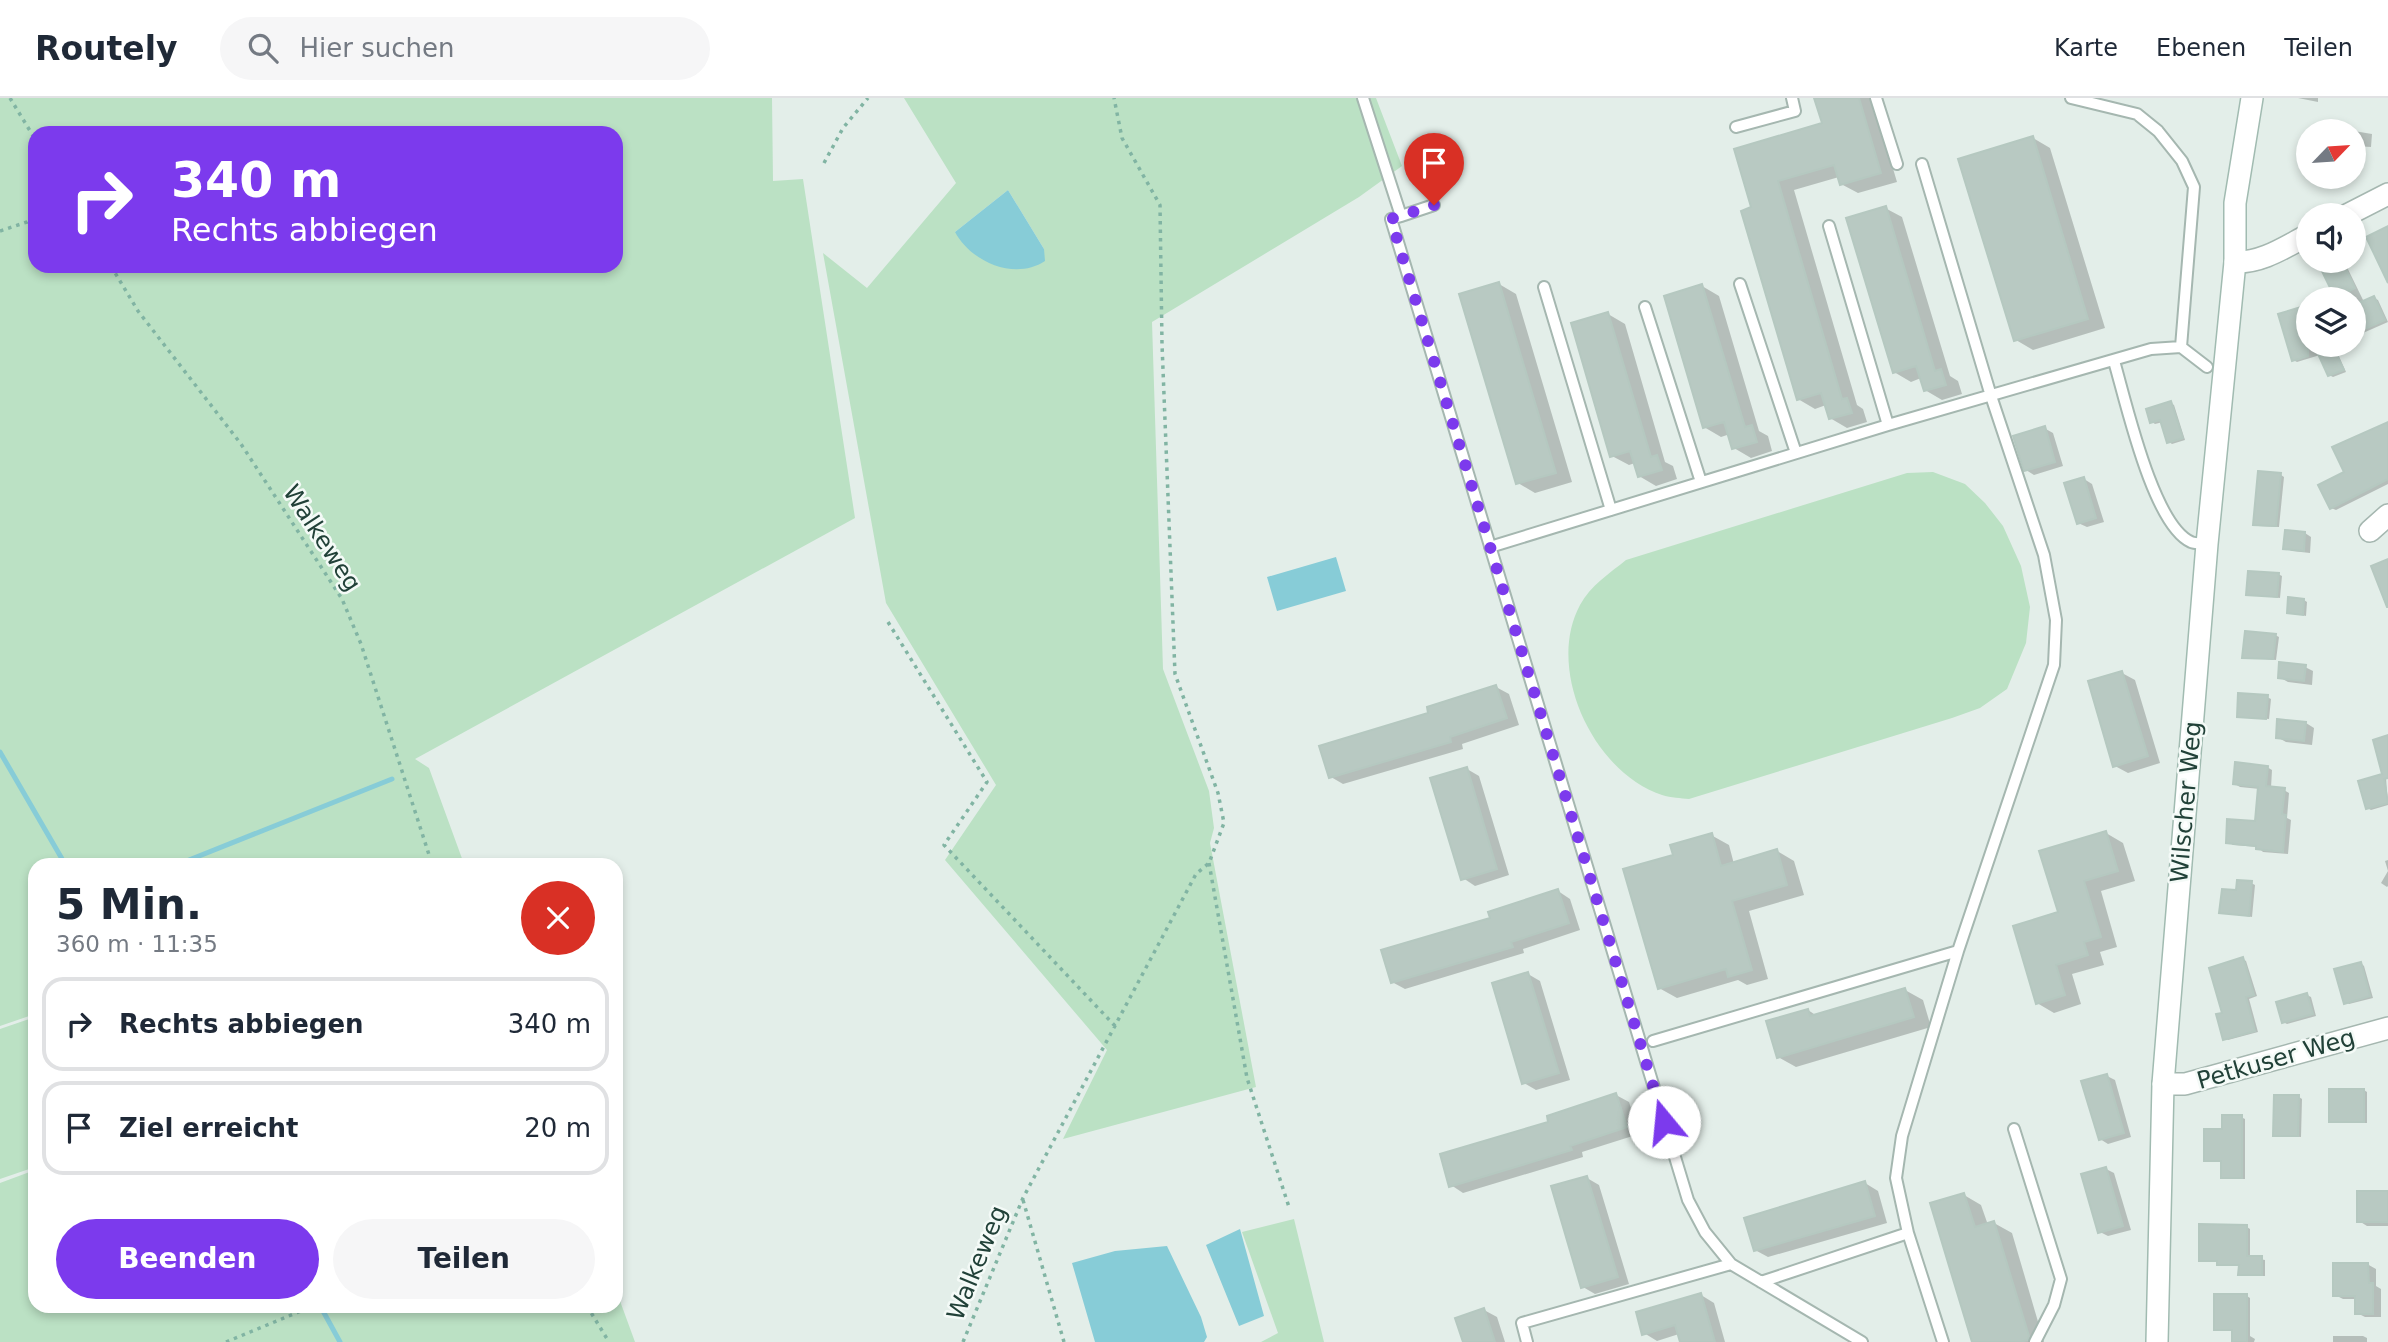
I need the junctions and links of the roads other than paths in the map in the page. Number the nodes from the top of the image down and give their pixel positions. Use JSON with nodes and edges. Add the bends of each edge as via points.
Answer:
{"nodes":[{"id":1,"x":1363,"y":98,"type":"edge"},
{"id":2,"x":1792,"y":98,"type":"edge"},
{"id":3,"x":1876,"y":98,"type":"edge"},
{"id":4,"x":2071,"y":98,"type":"edge"},
{"id":5,"x":2252,"y":98,"type":"edge"},
{"id":6,"x":1736,"y":127,"type":"dead end"},
{"id":7,"x":1897,"y":164,"type":"dead end"},
{"id":8,"x":1922,"y":164,"type":"dead end"},
{"id":9,"x":2388,"y":194,"type":"edge"},
{"id":10,"x":1434,"y":205,"type":"dead end"},
{"id":11,"x":2366,"y":205,"type":"edge"},
{"id":12,"x":1401,"y":216,"type":"junction"},
{"id":13,"x":1829,"y":226,"type":"dead end"},
{"id":14,"x":2296,"y":241,"type":"edge"},
{"id":15,"x":2235,"y":262,"type":"junction"},
{"id":16,"x":1740,"y":284,"type":"dead end"},
{"id":17,"x":1544,"y":287,"type":"dead end"},
{"id":18,"x":1646,"y":307,"type":"dead end"},
{"id":19,"x":2181,"y":347,"type":"junction"},
{"id":20,"x":2114,"y":361,"type":"junction"},
{"id":21,"x":2207,"y":367,"type":"dead end"},
{"id":22,"x":1991,"y":396,"type":"junction"},
{"id":23,"x":1888,"y":425,"type":"junction"},
{"id":24,"x":1796,"y":453,"type":"junction"},
{"id":25,"x":1701,"y":482,"type":"junction"},
{"id":26,"x":1611,"y":510,"type":"junction"},
{"id":27,"x":2388,"y":515,"type":"edge"},
{"id":28,"x":2370,"y":531,"type":"dead end"},
{"id":29,"x":2207,"y":544,"type":"junction"},
{"id":30,"x":1490,"y":547,"type":"junction"},
{"id":31,"x":1958,"y":951,"type":"junction"},
{"id":32,"x":2388,"y":1028,"type":"edge"},
{"id":33,"x":1653,"y":1041,"type":"dead end"},
{"id":34,"x":2163,"y":1084,"type":"junction"},
{"id":35,"x":2014,"y":1129,"type":"dead end"},
{"id":36,"x":1908,"y":1233,"type":"junction"},
{"id":37,"x":1731,"y":1264,"type":"junction"},
{"id":38,"x":1761,"y":1282,"type":"junction"},
{"id":39,"x":1527,"y":1342,"type":"edge"},
{"id":40,"x":1862,"y":1342,"type":"edge"},
{"id":41,"x":1943,"y":1342,"type":"edge"},
{"id":42,"x":2035,"y":1342,"type":"edge"},
{"id":43,"x":2157,"y":1342,"type":"edge"}],
"edges":[{"from":1,"to":12,"type":"lane"},
{"from":2,"to":6,"type":"lane","via":[[1795,111]]},
{"from":3,"to":7,"type":"lane"},
{"from":4,"to":19,"type":"lane","via":[[2137,114],[2182,161],[2194,187]]},
{"from":5,"to":15,"type":"street","name":"Wilscher Weg","via":[[2249,203]]},
{"from":8,"to":22,"type":"lane"},
{"from":9,"to":11,"type":"street"},
{"from":10,"to":12,"type":"lane"},
{"from":12,"to":30,"type":"lane","via":[[1391,219]]},
{"from":13,"to":23,"type":"lane"},
{"from":14,"to":15,"type":"street","via":[[2264,258]]},
{"from":15,"to":29,"type":"street","name":"Wilscher Weg"},
{"from":16,"to":24,"type":"lane"},
{"from":17,"to":26,"type":"lane"},
{"from":18,"to":25,"type":"lane"},
{"from":19,"to":20,"type":"lane","via":[[2151,349]]},
{"from":19,"to":21,"type":"lane"},
{"from":20,"to":22,"type":"lane"},
{"from":20,"to":29,"type":"lane","via":[[2154,492],[2169,522],[2192,542]]},
{"from":22,"to":23,"type":"lane"},
{"from":22,"to":31,"type":"lane","via":[[2044,555],[2056,620],[2054,665]]},
{"from":23,"to":24,"type":"lane"},
{"from":24,"to":25,"type":"lane"},
{"from":25,"to":26,"type":"lane"},
{"from":26,"to":30,"type":"lane"},
{"from":27,"to":28,"type":"street"},
{"from":29,"to":34,"type":"street","name":"Wilscher Weg"},
{"from":30,"to":37,"type":"lane","via":[[1688,1200],[1705,1232]]},
{"from":31,"to":33,"type":"lane"},
{"from":31,"to":36,"type":"lane","via":[[1902,1136],[1896,1178]]},
{"from":32,"to":34,"type":"street","name":"Petkuser Weg","via":[[2185,1084]]},
{"from":34,"to":43,"type":"street","name":"Wilscher Weg"},
{"from":35,"to":42,"type":"lane","via":[[2061,1279]]},
{"from":36,"to":38,"type":"lane"},
{"from":36,"to":41,"type":"lane"},
{"from":37,"to":38,"type":"lane"},
{"from":37,"to":39,"type":"lane","via":[[1522,1323]]},
{"from":38,"to":40,"type":"lane"}]}
